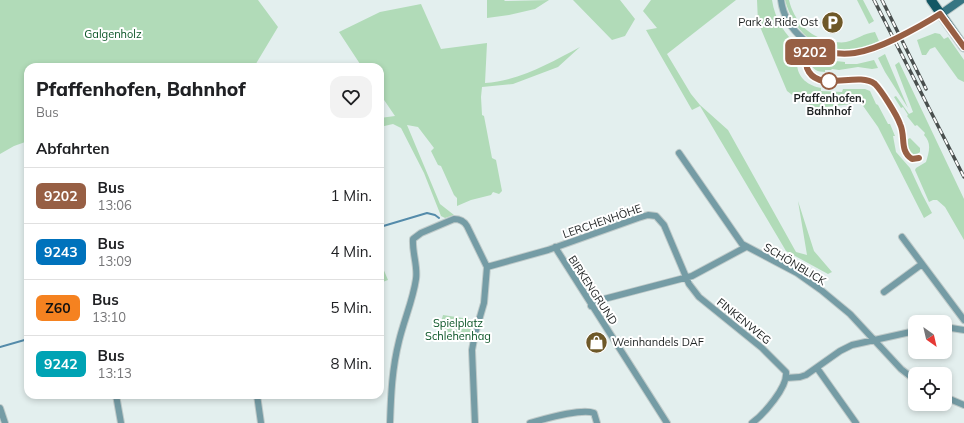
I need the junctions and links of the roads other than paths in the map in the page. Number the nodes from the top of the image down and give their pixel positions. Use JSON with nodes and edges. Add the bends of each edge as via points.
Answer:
{"nodes":[{"id":1,"x":780,"y":0,"type":"edge"},
{"id":2,"x":931,"y":0,"type":"edge"},
{"id":3,"x":961,"y":0,"type":"edge"},
{"id":4,"x":940,"y":14,"type":"junction"},
{"id":5,"x":909,"y":32,"type":"tunnel mouth"},
{"id":6,"x":885,"y":44,"type":"tunnel mouth"},
{"id":7,"x":964,"y":47,"type":"edge"},
{"id":8,"x":679,"y":153,"type":"dead end"},
{"id":9,"x":902,"y":237,"type":"dead end"},
{"id":10,"x":555,"y":247,"type":"junction"},
{"id":11,"x":746,"y":247,"type":"junction"},
{"id":12,"x":922,"y":264,"type":"junction"},
{"id":13,"x":487,"y":267,"type":"junction"},
{"id":14,"x":686,"y":278,"type":"junction"},
{"id":15,"x":884,"y":292,"type":"dead end"},
{"id":16,"x":591,"y":306,"type":"junction"},
{"id":17,"x":964,"y":320,"type":"edge"},
{"id":18,"x":952,"y":328,"type":"edge"},
{"id":19,"x":964,"y":330,"type":"edge"},
{"id":20,"x":908,"y":333,"type":"edge"},
{"id":21,"x":875,"y":340,"type":"junction"},
{"id":22,"x":817,"y":368,"type":"junction"},
{"id":23,"x":908,"y":374,"type":"edge"},
{"id":24,"x":786,"y":378,"type":"junction"},
{"id":25,"x":117,"y":399,"type":"edge"},
{"id":26,"x":258,"y":399,"type":"edge"},
{"id":27,"x":952,"y":400,"type":"edge"},
{"id":28,"x":964,"y":405,"type":"edge"},
{"id":29,"x":0,"y":408,"type":"edge"},
{"id":30,"x":5,"y":423,"type":"edge"},
{"id":31,"x":121,"y":423,"type":"edge"},
{"id":32,"x":262,"y":423,"type":"edge"},
{"id":33,"x":390,"y":423,"type":"edge"},
{"id":34,"x":475,"y":423,"type":"edge"},
{"id":35,"x":530,"y":423,"type":"edge"},
{"id":36,"x":597,"y":423,"type":"edge"},
{"id":37,"x":667,"y":423,"type":"edge"},
{"id":38,"x":752,"y":423,"type":"edge"},
{"id":39,"x":856,"y":423,"type":"edge"}],
"edges":[{"from":1,"to":6,"type":"street","via":[[794,29],[808,42],[823,50],[851,54],[869,51]]},
{"from":2,"to":4,"type":"main road"},
{"from":3,"to":4,"type":"main road"},
{"from":4,"to":5,"type":"street"},
{"from":4,"to":7,"type":"main road"},
{"from":8,"to":11,"type":"street","name":"SCHÖNBLICK"},
{"from":9,"to":12,"type":"street"},
{"from":10,"to":13,"type":"street","name":"LERCHENHÖHE"},
{"from":10,"to":14,"type":"street","name":"LERCHENHÖHE","via":[[638,218],[656,216],[664,225]]},
{"from":10,"to":16,"type":"street","name":"BIRKENGRUND"},
{"from":11,"to":14,"type":"street"},
{"from":11,"to":21,"type":"street","name":"SCHÖNBLICK","via":[[797,273],[822,290]]},
{"from":12,"to":15,"type":"street"},
{"from":12,"to":17,"type":"street"},
{"from":13,"to":33,"type":"street","via":[[467,226],[461,220],[454,219],[413,239],[416,278],[394,363]]},
{"from":13,"to":34,"type":"street","via":[[484,303],[472,350]]},
{"from":14,"to":16,"type":"street","via":[[604,299]]},
{"from":14,"to":24,"type":"street","name":"FINKENWEG","via":[[699,297],[784,368]]},
{"from":16,"to":37,"type":"street","name":"BIRKENGRUND"},
{"from":18,"to":19,"type":"street"},
{"from":20,"to":21,"type":"street"},
{"from":21,"to":22,"type":"street","via":[[845,348]]},
{"from":21,"to":23,"type":"street","name":"SCHÖNBLICK"},
{"from":22,"to":24,"type":"street","via":[[800,377]]},
{"from":22,"to":39,"type":"street"},
{"from":24,"to":38,"type":"street","via":[[764,412]]},
{"from":25,"to":31,"type":"street"},
{"from":26,"to":32,"type":"street"},
{"from":27,"to":28,"type":"street"},
{"from":29,"to":30,"type":"street"},
{"from":35,"to":36,"type":"street","via":[[585,411],[594,413]]}]}
